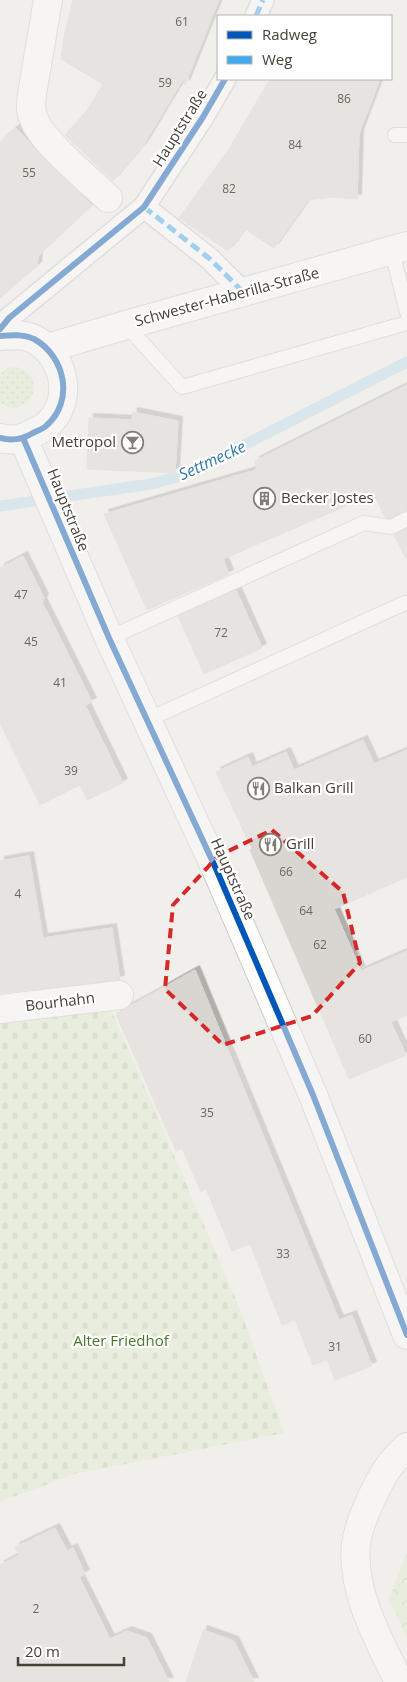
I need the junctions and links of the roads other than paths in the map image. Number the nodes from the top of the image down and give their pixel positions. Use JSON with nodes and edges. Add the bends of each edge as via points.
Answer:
{"nodes":[{"id":1,"x":48,"y":0,"type":"edge"},
{"id":2,"x":263,"y":0,"type":"edge"},
{"id":3,"x":256,"y":15,"type":"edge"},
{"id":4,"x":224,"y":80,"type":"edge"},
{"id":5,"x":108,"y":198,"type":"dead end"},
{"id":6,"x":144,"y":207,"type":"junction"},
{"id":7,"x":399,"y":249,"type":"edge"},
{"id":8,"x":243,"y":292,"type":"junction"},
{"id":9,"x":407,"y":312,"type":"edge"},
{"id":10,"x":407,"y":323,"type":"edge"},
{"id":11,"x":126,"y":325,"type":"junction"},
{"id":12,"x":0,"y":329,"type":"edge"},
{"id":13,"x":0,"y":336,"type":"edge"},
{"id":14,"x":48,"y":348,"type":"junction"},
{"id":15,"x":12,"y":438,"type":"edge"},
{"id":16,"x":407,"y":519,"type":"edge"},
{"id":17,"x":405,"y":603,"type":"dead end"},
{"id":18,"x":109,"y":638,"type":"junction"},
{"id":19,"x":147,"y":720,"type":"junction"},
{"id":20,"x":119,"y":995,"type":"dead end"},
{"id":21,"x":0,"y":1009,"type":"edge"},
{"id":22,"x":407,"y":1335,"type":"edge"},
{"id":23,"x":407,"y":1448,"type":"edge"},
{"id":24,"x":399,"y":1682,"type":"edge"}],
"edges":[{"from":1,"to":5,"type":"street","via":[[32,94],[32,116],[51,143]]},
{"from":2,"to":3,"type":"street"},
{"from":4,"to":6,"type":"street","name":"Hauptstraße"},
{"from":6,"to":8,"type":"street","via":[[210,258]]},
{"from":6,"to":12,"type":"street","name":"Hauptstraße","via":[[9,318]]},
{"from":7,"to":8,"type":"street","name":"Schwester-Haberilla-Straße"},
{"from":7,"to":9,"type":"lane"},
{"from":8,"to":11,"type":"street","name":"Schwester-Haberilla-Straße"},
{"from":10,"to":11,"type":"lane","via":[[182,388]]},
{"from":11,"to":14,"type":"street","name":"Schwester-Haberilla-Straße"},
{"from":13,"to":14,"type":"street","via":[[14,334],[32,338]]},
{"from":14,"to":15,"type":"street","via":[[58,362],[64,380],[58,412],[46,426]]},
{"from":15,"to":18,"type":"street","name":"Hauptstraße","via":[[35,464]]},
{"from":16,"to":18,"type":"lane","via":[[392,527],[364,523]]},
{"from":17,"to":19,"type":"lane"},
{"from":18,"to":19,"type":"street","name":"Hauptstraße"},
{"from":19,"to":22,"type":"street","name":"Hauptstraße","via":[[217,871],[313,1094]]},
{"from":20,"to":21,"type":"street","name":"Bourhahn"},
{"from":23,"to":24,"type":"street","via":[[379,1481],[360,1525],[356,1544],[358,1583],[377,1636]]}]}
